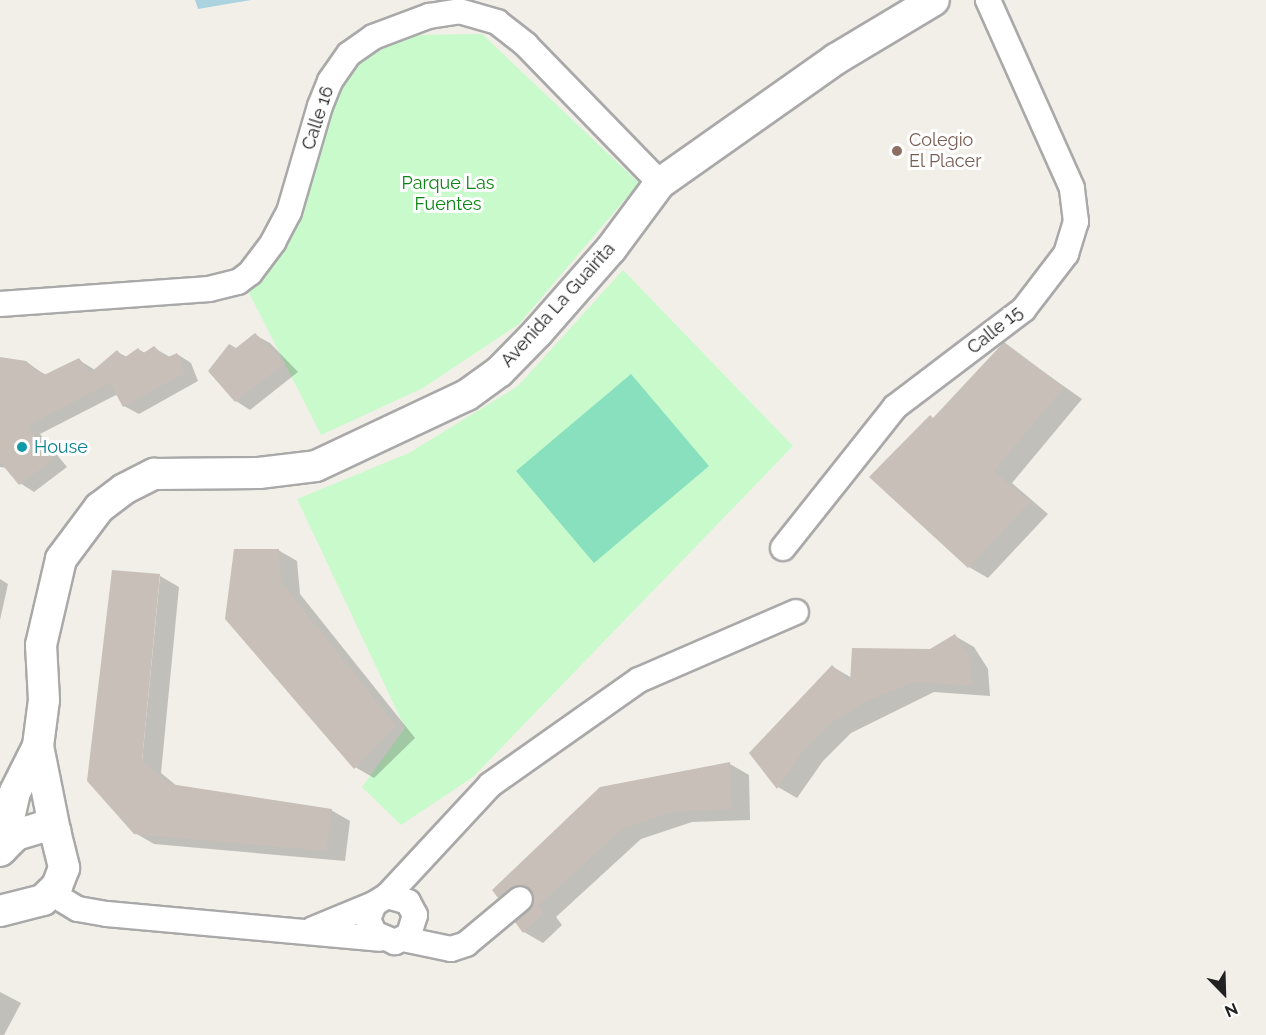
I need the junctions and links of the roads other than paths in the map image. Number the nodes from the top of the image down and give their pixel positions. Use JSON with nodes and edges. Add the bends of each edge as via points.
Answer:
{"nodes":[{"id":1,"x":934,"y":0,"type":"edge"},
{"id":2,"x":988,"y":0,"type":"edge"},
{"id":3,"x":660,"y":183,"type":"junction"},
{"id":4,"x":0,"y":304,"type":"edge"},
{"id":5,"x":783,"y":548,"type":"dead end"},
{"id":6,"x":796,"y":612,"type":"dead end"},
{"id":7,"x":38,"y":746,"type":"junction"},
{"id":8,"x":55,"y":831,"type":"junction"},
{"id":9,"x":1,"y":850,"type":"edge"},
{"id":10,"x":51,"y":893,"type":"junction"},
{"id":11,"x":520,"y":899,"type":"dead end"},
{"id":12,"x":381,"y":900,"type":"junction"},
{"id":13,"x":0,"y":910,"type":"edge"},
{"id":14,"x":415,"y":915,"type":"junction"},
{"id":15,"x":308,"y":931,"type":"junction"},
{"id":16,"x":477,"y":936,"type":"junction"},
{"id":17,"x":391,"y":939,"type":"junction"}],
"edges":[{"from":1,"to":3,"type":"street","name":"Avenida La Guairita","via":[[836,59]]},
{"from":2,"to":5,"type":"street","name":"Calle 15","via":[[1072,189],[1076,222],[1066,254],[1023,310],[895,407]]},
{"from":3,"to":4,"type":"street","name":"Calle 16","via":[[526,45],[497,22],[459,11],[429,16],[374,37],[349,54],[330,81],[320,106],[289,212],[273,242],[250,273],[238,282],[209,289]]},
{"from":3,"to":7,"type":"street","name":"Avenida La Guairita","via":[[611,249],[516,355],[488,381],[446,407],[316,466],[259,473],[154,474],[124,489],[99,508],[61,559],[48,606],[41,645],[44,700]]},
{"from":6,"to":12,"type":"street","via":[[639,680],[490,785]]},
{"from":7,"to":8,"type":"street","name":"Avenida La Guairita"},
{"from":7,"to":9,"type":"street","name":"Avenida La Guairita","via":[[15,792]]},
{"from":8,"to":9,"type":"street","name":"Avenida La Guairita","via":[[31,829]]},
{"from":8,"to":10,"type":"street","name":"Avenida La Guairita","via":[[64,868]]},
{"from":10,"to":13,"type":"street","via":[[31,905]]},
{"from":10,"to":15,"type":"street","via":[[78,909],[107,914]]},
{"from":11,"to":16,"type":"street"},
{"from":12,"to":14,"type":"street","via":[[408,902]]},
{"from":12,"to":15,"type":"street"},
{"from":12,"to":17,"type":"street","via":[[368,918]]},
{"from":14,"to":16,"type":"street","via":[[424,926],[447,935]]},
{"from":14,"to":17,"type":"street","via":[[413,929]]},
{"from":15,"to":17,"type":"street"},
{"from":16,"to":17,"type":"street","via":[[451,949]]}]}
